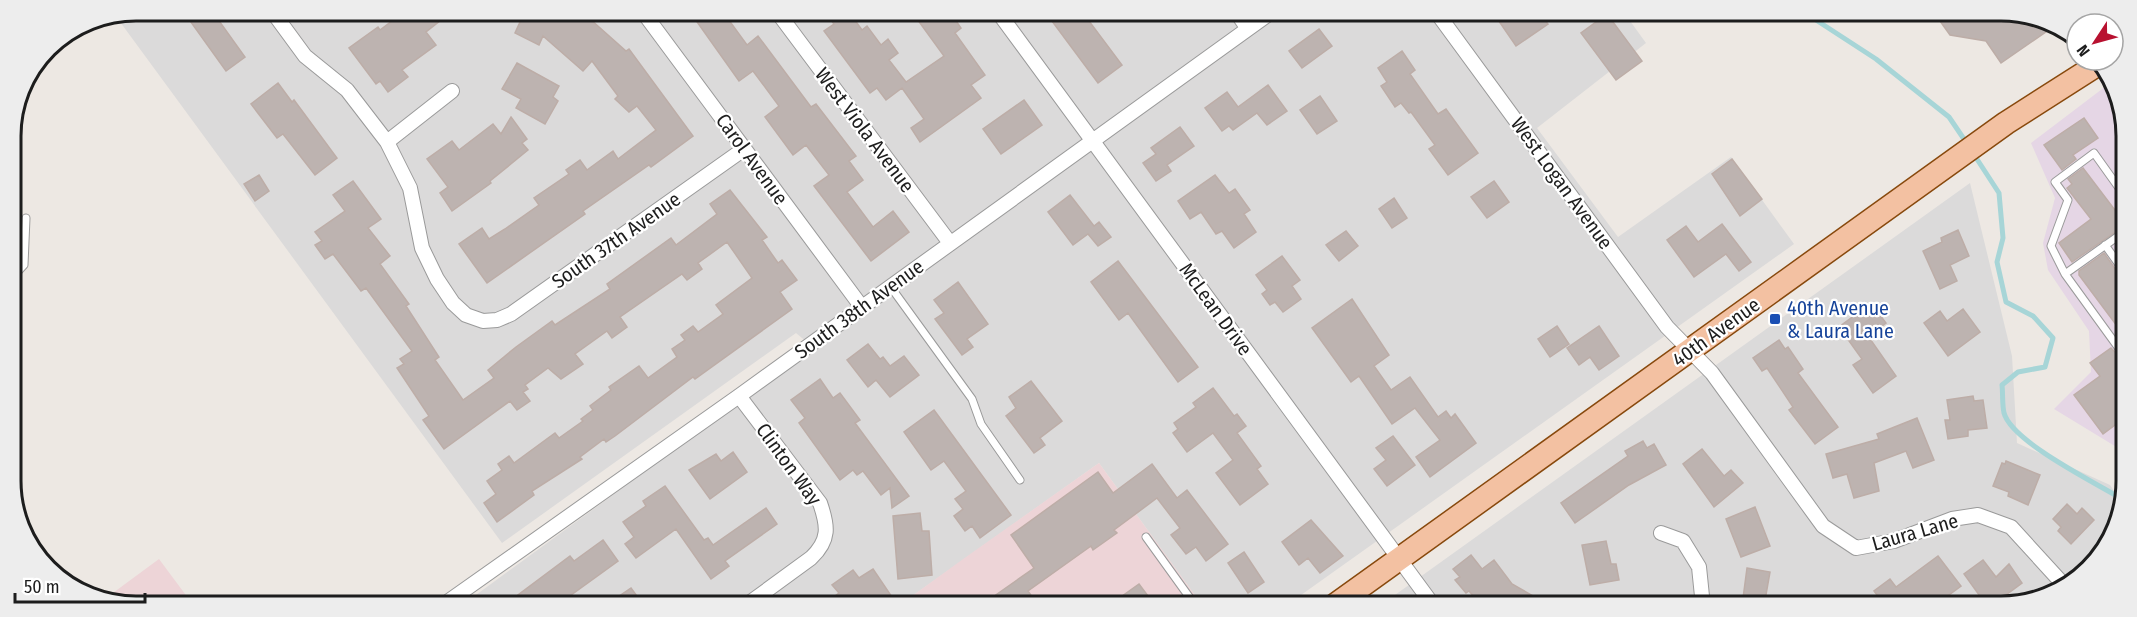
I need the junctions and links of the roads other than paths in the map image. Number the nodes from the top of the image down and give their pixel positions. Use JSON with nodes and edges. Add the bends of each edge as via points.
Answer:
{"nodes":[{"id":1,"x":279,"y":21,"type":"edge"},
{"id":2,"x":650,"y":21,"type":"edge"},
{"id":3,"x":784,"y":21,"type":"edge"},
{"id":4,"x":1005,"y":21,"type":"edge"},
{"id":5,"x":1242,"y":21,"type":"edge"},
{"id":6,"x":1259,"y":21,"type":"edge"},
{"id":7,"x":1443,"y":21,"type":"edge"},
{"id":8,"x":1248,"y":29,"type":"junction"},
{"id":9,"x":2097,"y":73,"type":"edge"},
{"id":10,"x":452,"y":91,"type":"dead end"},
{"id":11,"x":1093,"y":141,"type":"junction"},
{"id":12,"x":387,"y":142,"type":"junction"},
{"id":13,"x":744,"y":149,"type":"junction"},
{"id":14,"x":2116,"y":184,"type":"edge"},
{"id":15,"x":26,"y":218,"type":"dead end"},
{"id":16,"x":2116,"y":238,"type":"edge"},
{"id":17,"x":950,"y":243,"type":"junction"},
{"id":18,"x":2106,"y":245,"type":"junction"},
{"id":19,"x":2116,"y":260,"type":"edge"},
{"id":20,"x":21,"y":268,"type":"edge"},
{"id":21,"x":2066,"y":274,"type":"junction"},
{"id":22,"x":889,"y":286,"type":"junction"},
{"id":23,"x":861,"y":306,"type":"junction"},
{"id":24,"x":2116,"y":344,"type":"edge"},
{"id":25,"x":1689,"y":352,"type":"junction"},
{"id":26,"x":739,"y":396,"type":"junction"},
{"id":27,"x":1020,"y":480,"type":"dead end"},
{"id":28,"x":1661,"y":533,"type":"dead end"},
{"id":29,"x":1146,"y":537,"type":"dead end"},
{"id":30,"x":1399,"y":560,"type":"junction"},
{"id":31,"x":2059,"y":580,"type":"edge"},
{"id":32,"x":456,"y":596,"type":"edge"},
{"id":33,"x":759,"y":596,"type":"edge"},
{"id":34,"x":1189,"y":596,"type":"edge"},
{"id":35,"x":1348,"y":596,"type":"edge"},
{"id":36,"x":1426,"y":596,"type":"edge"},
{"id":37,"x":1702,"y":596,"type":"edge"}],
"edges":[{"from":1,"to":12,"type":"street","via":[[305,56],[347,90]]},
{"from":2,"to":13,"type":"street","name":"Carol Avenue"},
{"from":3,"to":17,"type":"street","name":"West Viola Avenue"},
{"from":4,"to":11,"type":"street","name":"McLean Drive"},
{"from":5,"to":8,"type":"street"},
{"from":6,"to":8,"type":"street","name":"South 38th Avenue"},
{"from":7,"to":25,"type":"street","name":"West Logan Avenue"},
{"from":8,"to":11,"type":"street","name":"South 38th Avenue"},
{"from":9,"to":25,"type":"main road","name":"40th Avenue","via":[[2006,123]]},
{"from":10,"to":12,"type":"street"},
{"from":11,"to":17,"type":"street","name":"South 38th Avenue"},
{"from":11,"to":30,"type":"street","name":"McLean Drive"},
{"from":12,"to":13,"type":"street","name":"South 37th Avenue","via":[[410,188],[422,248],[436,279],[466,315],[483,321],[512,314]]},
{"from":13,"to":23,"type":"street","name":"Carol Avenue"},
{"from":14,"to":21,"type":"lane","via":[[2094,153],[2055,182],[2068,200],[2051,246]]},
{"from":15,"to":20,"type":"lane"},
{"from":16,"to":18,"type":"lane"},
{"from":17,"to":22,"type":"street","name":"South 38th Avenue"},
{"from":18,"to":19,"type":"lane"},
{"from":18,"to":21,"type":"lane"},
{"from":21,"to":24,"type":"lane"},
{"from":22,"to":23,"type":"street","name":"South 38th Avenue"},
{"from":22,"to":27,"type":"lane","via":[[972,399],[981,424]]},
{"from":23,"to":26,"type":"street","name":"South 38th Avenue"},
{"from":25,"to":30,"type":"main road","name":"40th Avenue"},
{"from":25,"to":31,"type":"street","name":"Laura Lane","via":[[1712,373],[1823,526],[1856,548],[1894,541],[1952,519],[1978,515],[2011,527]]},
{"from":26,"to":32,"type":"street","name":"South 38th Avenue"},
{"from":26,"to":33,"type":"street","name":"Clinton Way","via":[[820,503],[827,522],[828,536],[820,550]]},
{"from":28,"to":37,"type":"street","via":[[1683,541],[1699,567]]},
{"from":29,"to":34,"type":"lane"},
{"from":30,"to":35,"type":"main road","name":"40th Avenue"},
{"from":30,"to":36,"type":"street","name":"McLean Drive"}]}
